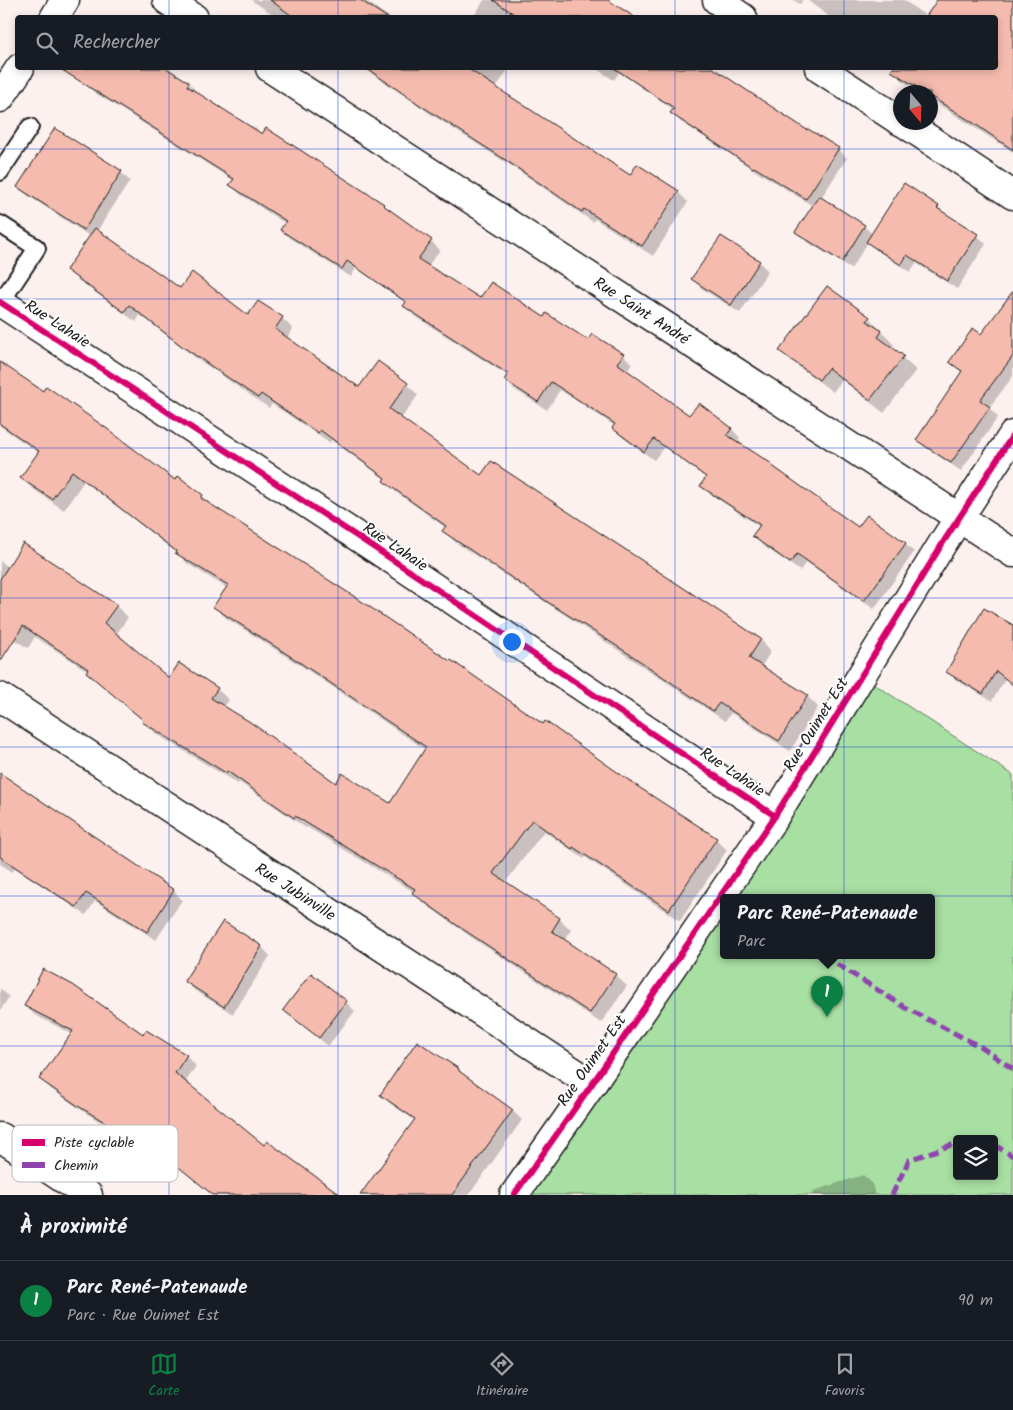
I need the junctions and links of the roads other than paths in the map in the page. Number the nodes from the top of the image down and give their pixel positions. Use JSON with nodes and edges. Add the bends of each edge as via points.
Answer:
{"nodes":[{"id":1,"x":65,"y":0,"type":"edge"},
{"id":2,"x":167,"y":0,"type":"edge"},
{"id":3,"x":717,"y":0,"type":"edge"},
{"id":4,"x":56,"y":15,"type":"edge"},
{"id":5,"x":190,"y":15,"type":"edge"},
{"id":6,"x":740,"y":15,"type":"edge"},
{"id":7,"x":19,"y":70,"type":"edge"},
{"id":8,"x":273,"y":70,"type":"edge"},
{"id":9,"x":822,"y":70,"type":"edge"},
{"id":10,"x":0,"y":98,"type":"edge"},
{"id":11,"x":893,"y":116,"type":"edge"},
{"id":12,"x":30,"y":127,"type":"dead end"},
{"id":13,"x":914,"y":130,"type":"edge"},
{"id":14,"x":0,"y":172,"type":"edge"},
{"id":15,"x":1013,"y":195,"type":"edge"},
{"id":16,"x":0,"y":224,"type":"edge"},
{"id":17,"x":0,"y":302,"type":"edge"},
{"id":18,"x":1013,"y":435,"type":"edge"},
{"id":19,"x":959,"y":518,"type":"junction"},
{"id":20,"x":1013,"y":553,"type":"edge"},
{"id":21,"x":0,"y":697,"type":"edge"},
{"id":22,"x":775,"y":816,"type":"junction"},
{"id":23,"x":722,"y":894,"type":"edge"},
{"id":24,"x":720,"y":897,"type":"edge"},
{"id":25,"x":592,"y":1084,"type":"junction"},
{"id":26,"x":0,"y":1137,"type":"edge"},
{"id":27,"x":12,"y":1145,"type":"edge"},
{"id":28,"x":68,"y":1182,"type":"edge"},
{"id":29,"x":88,"y":1195,"type":"edge"},
{"id":30,"x":514,"y":1195,"type":"edge"}],
"edges":[{"from":1,"to":4,"type":"street"},
{"from":2,"to":5,"type":"street"},
{"from":3,"to":6,"type":"street"},
{"from":7,"to":10,"type":"street"},
{"from":8,"to":19,"type":"street","name":"Rue Saint André"},
{"from":9,"to":11,"type":"street"},
{"from":12,"to":14,"type":"lane"},
{"from":13,"to":15,"type":"street"},
{"from":16,"to":17,"type":"lane","via":[[37,248]]},
{"from":17,"to":22,"type":"street","name":"Rue Lahaie"},
{"from":18,"to":19,"type":"street","name":"Rue Ouimet Est"},
{"from":19,"to":20,"type":"street","name":"Rue Saint André"},
{"from":19,"to":22,"type":"street","name":"Rue Ouimet Est"},
{"from":21,"to":25,"type":"street","name":"Rue Jubinville"},
{"from":22,"to":23,"type":"street","name":"Rue Ouimet Est"},
{"from":24,"to":25,"type":"street","name":"Rue Ouimet Est"},
{"from":25,"to":30,"type":"street","name":"Rue Ouimet Est"},
{"from":26,"to":27,"type":"street"},
{"from":28,"to":29,"type":"street"}]}
